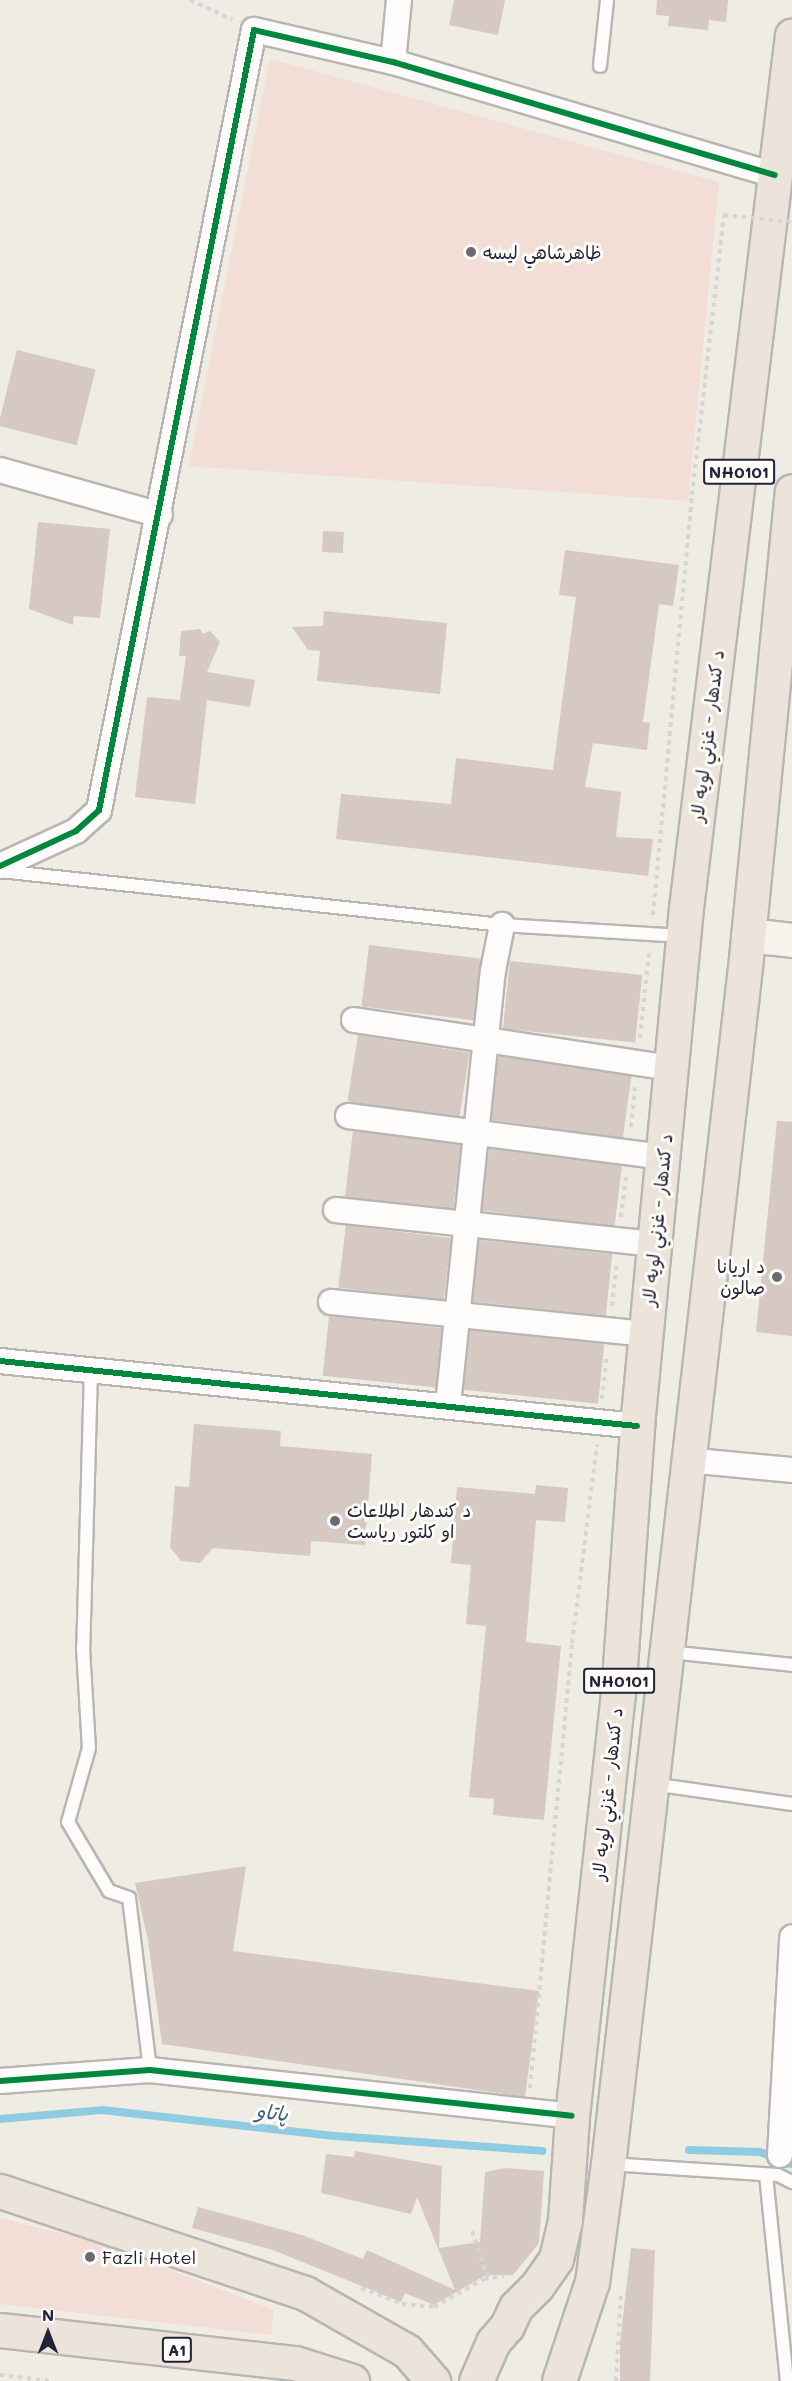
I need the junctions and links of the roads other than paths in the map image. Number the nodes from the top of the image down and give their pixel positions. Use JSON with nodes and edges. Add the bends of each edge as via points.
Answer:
{"nodes":[{"id":1,"x":399,"y":0,"type":"edge"},
{"id":2,"x":607,"y":0,"type":"edge"},
{"id":3,"x":792,"y":35,"type":"edge"},
{"id":4,"x":393,"y":62,"type":"junction"},
{"id":5,"x":600,"y":66,"type":"dead end"},
{"id":6,"x":775,"y":175,"type":"junction"},
{"id":7,"x":0,"y":470,"type":"edge"},
{"id":8,"x":792,"y":491,"type":"edge"},
{"id":9,"x":160,"y":515,"type":"junction"},
{"id":10,"x":0,"y":866,"type":"edge"},
{"id":11,"x":0,"y":871,"type":"edge"},
{"id":12,"x":502,"y":925,"type":"junction"},
{"id":13,"x":748,"y":935,"type":"junction"},
{"id":14,"x":684,"y":936,"type":"junction"},
{"id":15,"x":792,"y":940,"type":"edge"},
{"id":16,"x":354,"y":1020,"type":"dead end"},
{"id":17,"x":486,"y":1040,"type":"junction"},
{"id":18,"x":673,"y":1068,"type":"junction"},
{"id":19,"x":348,"y":1116,"type":"dead end"},
{"id":20,"x":477,"y":1134,"type":"junction"},
{"id":21,"x":664,"y":1157,"type":"junction"},
{"id":22,"x":336,"y":1210,"type":"dead end"},
{"id":23,"x":467,"y":1223,"type":"junction"},
{"id":24,"x":655,"y":1244,"type":"junction"},
{"id":25,"x":331,"y":1302,"type":"dead end"},
{"id":26,"x":458,"y":1314,"type":"junction"},
{"id":27,"x":645,"y":1334,"type":"junction"},
{"id":28,"x":0,"y":1361,"type":"edge"},
{"id":29,"x":91,"y":1370,"type":"junction"},
{"id":30,"x":448,"y":1405,"type":"junction"},
{"id":31,"x":637,"y":1426,"type":"junction"},
{"id":32,"x":686,"y":1460,"type":"junction"},
{"id":33,"x":792,"y":1470,"type":"edge"},
{"id":34,"x":665,"y":1652,"type":"junction"},
{"id":35,"x":792,"y":1665,"type":"edge"},
{"id":36,"x":651,"y":1784,"type":"junction"},
{"id":37,"x":792,"y":1804,"type":"edge"},
{"id":38,"x":792,"y":1937,"type":"edge"},
{"id":39,"x":150,"y":2070,"type":"junction"},
{"id":40,"x":0,"y":2080,"type":"edge"},
{"id":41,"x":787,"y":2080,"type":"edge"},
{"id":42,"x":572,"y":2116,"type":"junction"},
{"id":43,"x":779,"y":2163,"type":"edge"},
{"id":44,"x":608,"y":2164,"type":"junction"},
{"id":45,"x":792,"y":2181,"type":"edge"},
{"id":46,"x":0,"y":2192,"type":"edge"},
{"id":47,"x":0,"y":2330,"type":"edge"},
{"id":48,"x":352,"y":2381,"type":"edge"},
{"id":49,"x":433,"y":2381,"type":"edge"},
{"id":50,"x":476,"y":2381,"type":"edge"},
{"id":51,"x":559,"y":2381,"type":"edge"},
{"id":52,"x":787,"y":2381,"type":"edge"}],
"edges":[{"from":1,"to":4,"type":"street"},
{"from":2,"to":5,"type":"lane"},
{"from":3,"to":6,"type":"main road","name":"د کندهار - غزني لويه لار","number":"NH0101"},
{"from":4,"to":6,"type":"street"},
{"from":4,"to":9,"type":"street","via":[[255,30]]},
{"from":6,"to":14,"type":"main road","name":"د کندهار - غزني لويه لار","number":"NH0101"},
{"from":7,"to":9,"type":"street"},
{"from":8,"to":13,"type":"main road","number":"NH0101"},
{"from":9,"to":10,"type":"street","via":[[99,810],[76,831]]},
{"from":11,"to":12,"type":"lane"},
{"from":12,"to":14,"type":"lane"},
{"from":12,"to":17,"type":"street"},
{"from":13,"to":15,"type":"main road"},
{"from":13,"to":32,"type":"main road","number":"NH0101"},
{"from":14,"to":18,"type":"main road","name":"د کندهار - غزني لويه لار","number":"NH0101"},
{"from":16,"to":17,"type":"street"},
{"from":17,"to":18,"type":"street"},
{"from":17,"to":20,"type":"street"},
{"from":18,"to":21,"type":"main road","name":"د کندهار - غزني لويه لار","number":"NH0101"},
{"from":19,"to":20,"type":"street"},
{"from":20,"to":21,"type":"street"},
{"from":20,"to":23,"type":"street"},
{"from":21,"to":24,"type":"main road","name":"د کندهار - غزني لويه لار","number":"NH0101"},
{"from":22,"to":23,"type":"street"},
{"from":23,"to":24,"type":"street"},
{"from":23,"to":26,"type":"street"},
{"from":24,"to":27,"type":"main road","name":"د کندهار - غزني لويه لار","number":"NH0101"},
{"from":25,"to":26,"type":"street"},
{"from":26,"to":27,"type":"street"},
{"from":26,"to":30,"type":"street"},
{"from":27,"to":31,"type":"main road","name":"د کندهار - غزني لويه لار","number":"NH0101"},
{"from":28,"to":29,"type":"street"},
{"from":29,"to":30,"type":"street"},
{"from":29,"to":39,"type":"lane","via":[[83,1648],[89,1748],[68,1822],[109,1891],[129,1898]]},
{"from":30,"to":31,"type":"street"},
{"from":31,"to":42,"type":"main road","name":"د کندهار - غزني لويه لار","number":"NH0101","via":[[618,1694]]},
{"from":32,"to":33,"type":"street"},
{"from":32,"to":34,"type":"main road","number":"NH0101"},
{"from":34,"to":35,"type":"lane"},
{"from":34,"to":36,"type":"main road","number":"NH0101"},
{"from":36,"to":37,"type":"lane"},
{"from":36,"to":44,"type":"main road","number":"NH0101"},
{"from":38,"to":41,"type":"street"},
{"from":39,"to":40,"type":"street"},
{"from":39,"to":42,"type":"street"},
{"from":41,"to":43,"type":"street"},
{"from":42,"to":50,"type":"main road","name":"د کندهار - غزني لويه لار","number":"NH0101","via":[[570,2177],[556,2259],[493,2342]]},
{"from":43,"to":44,"type":"lane"},
{"from":43,"to":45,"type":"lane"},
{"from":43,"to":52,"type":"lane"},
{"from":44,"to":51,"type":"main road","number":"NH0101","via":[[592,2282]]},
{"from":46,"to":49,"type":"main road","via":[[305,2293],[406,2351]]},
{"from":47,"to":48,"type":"main road","number":"A1","via":[[295,2363]]}]}
